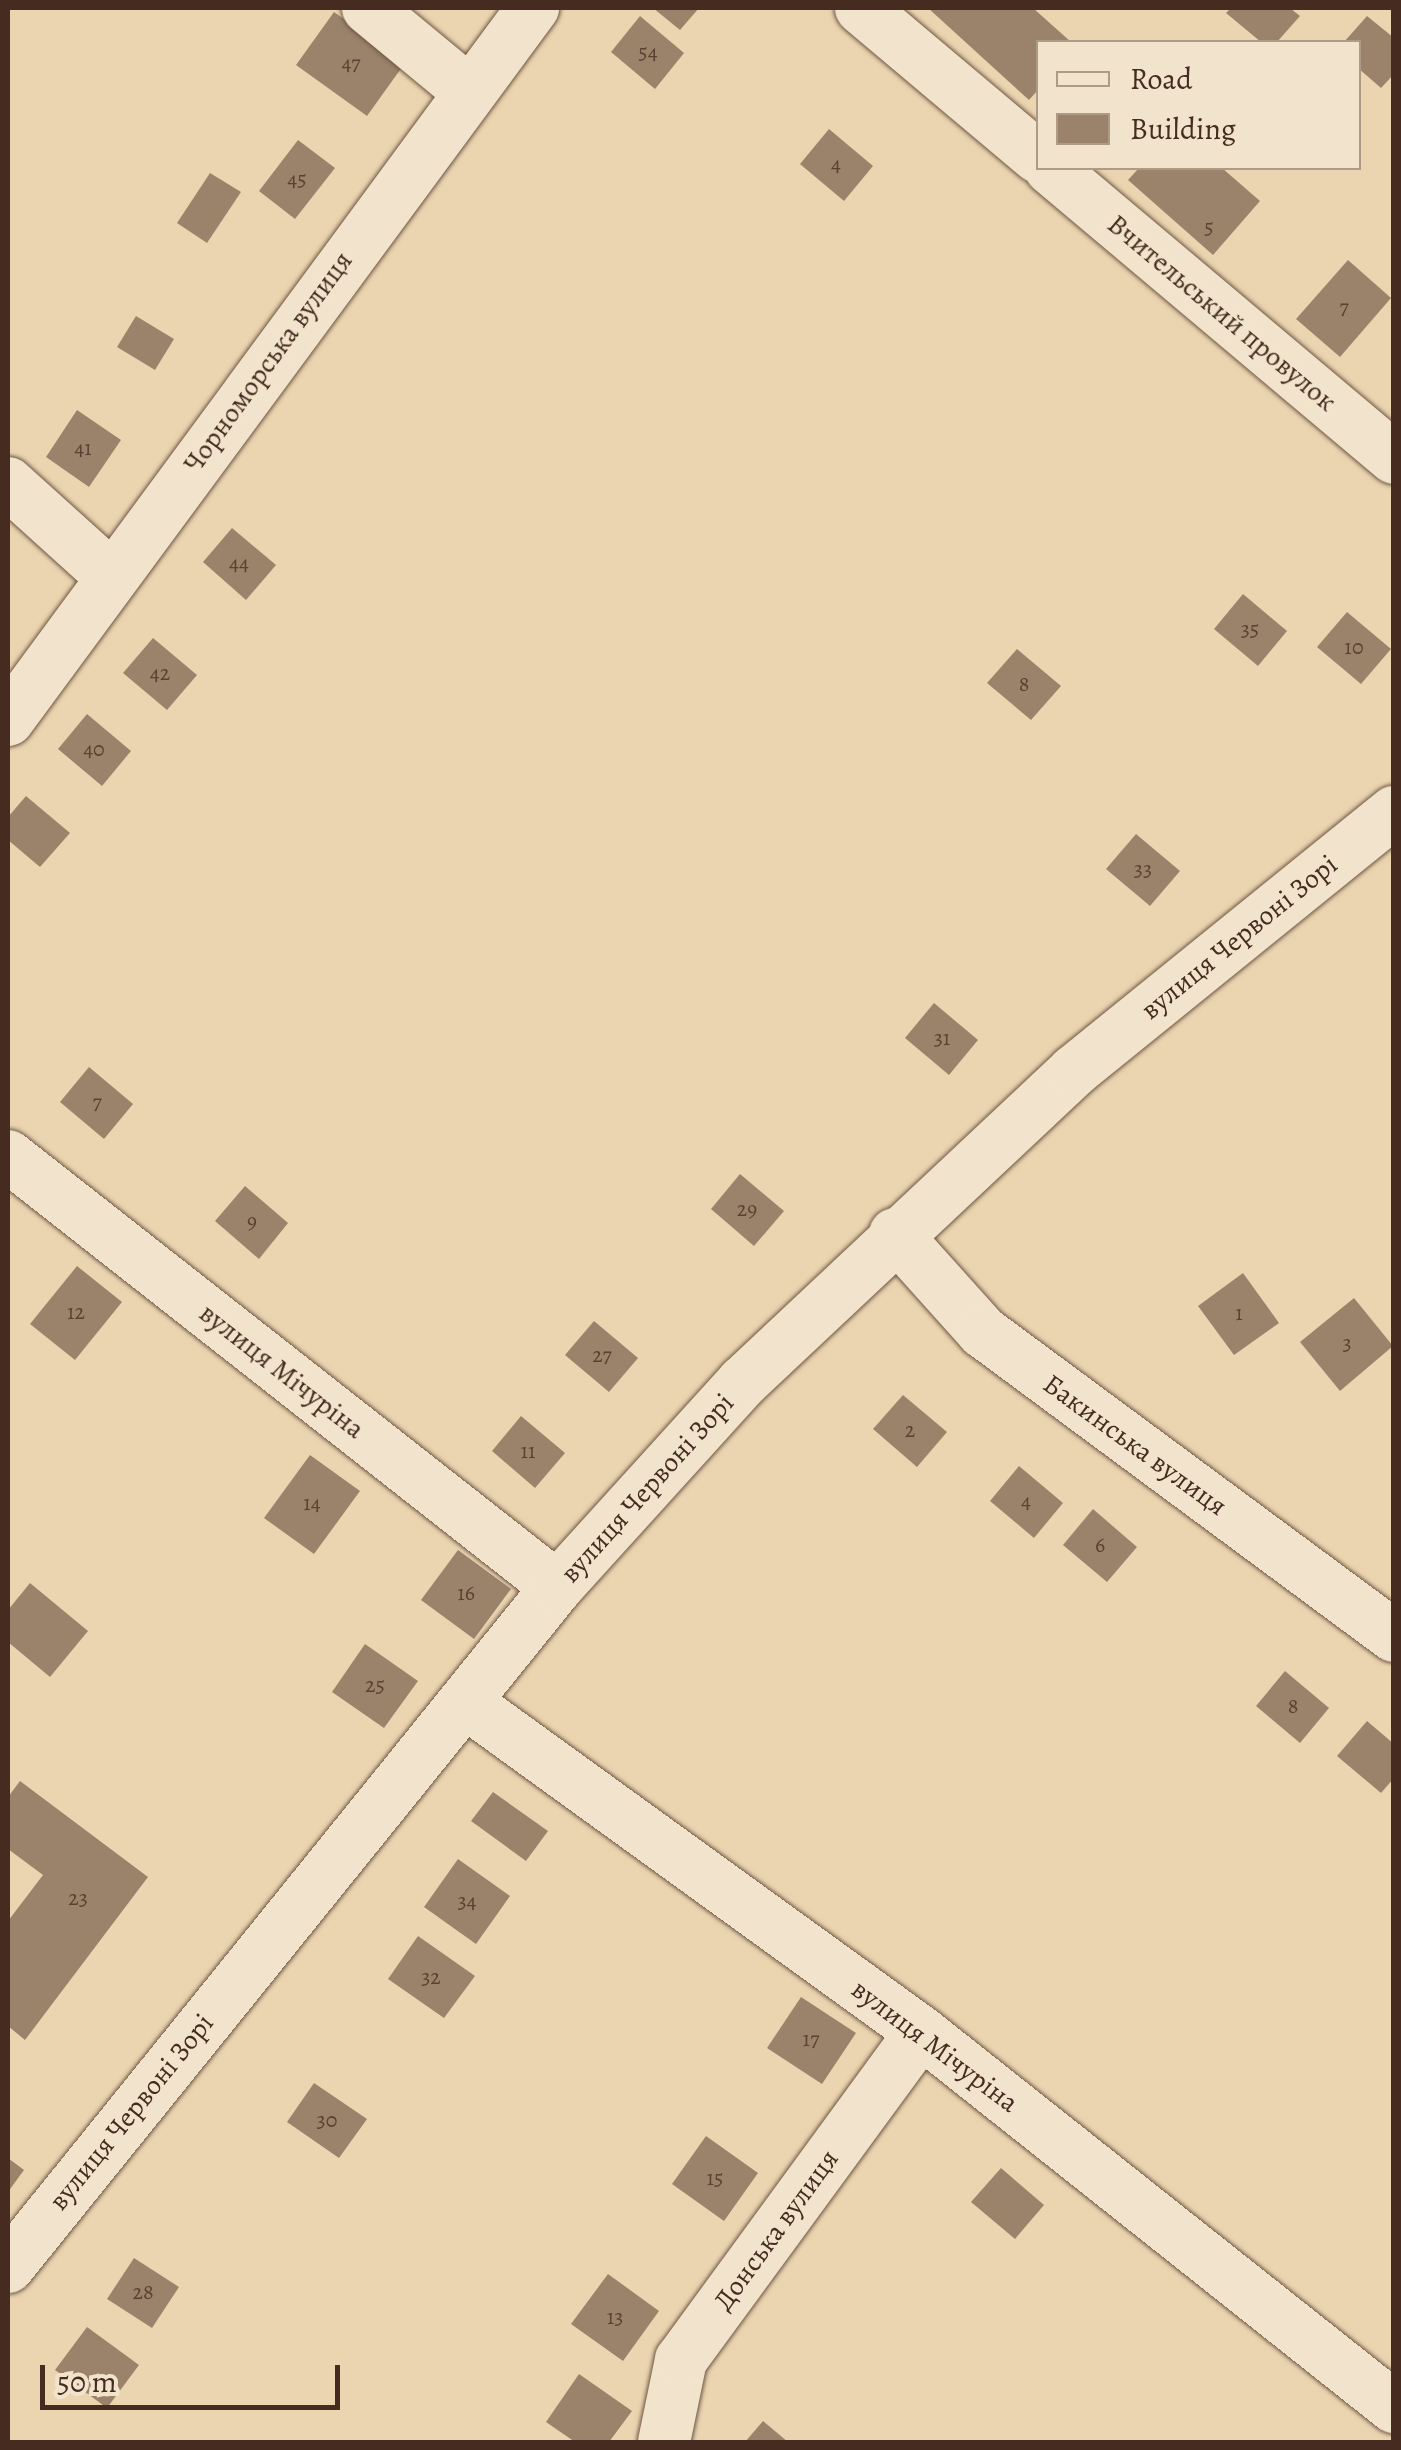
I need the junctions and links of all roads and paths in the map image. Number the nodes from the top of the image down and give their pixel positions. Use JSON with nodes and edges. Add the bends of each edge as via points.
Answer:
{"nodes":[{"id":1,"x":368,"y":8,"type":"edge"},
{"id":2,"x":534,"y":8,"type":"edge"},
{"id":3,"x":861,"y":8,"type":"edge"},
{"id":4,"x":466,"y":90,"type":"junction"},
{"id":5,"x":1036,"y":155,"type":"edge"},
{"id":6,"x":1052,"y":170,"type":"edge"},
{"id":7,"x":1394,"y":458,"type":"edge"},
{"id":8,"x":8,"y":484,"type":"edge"},
{"id":9,"x":112,"y":577,"type":"junction"},
{"id":10,"x":8,"y":720,"type":"edge"},
{"id":11,"x":1394,"y":812,"type":"edge"},
{"id":12,"x":8,"y":1156,"type":"edge"},
{"id":13,"x":895,"y":1234,"type":"junction"},
{"id":14,"x":557,"y":1587,"type":"junction"},
{"id":15,"x":1394,"y":1636,"type":"edge"},
{"id":16,"x":464,"y":1702,"type":"junction"},
{"id":17,"x":921,"y":2032,"type":"junction"},
{"id":18,"x":8,"y":2267,"type":"edge"},
{"id":19,"x":1394,"y":2407,"type":"edge"},
{"id":20,"x":664,"y":2442,"type":"edge"}],
"edges":[{"from":1,"to":4,"type":"street"},
{"from":2,"to":4,"type":"street","name":"Чорноморська вулиця"},
{"from":3,"to":5,"type":"street"},
{"from":4,"to":9,"type":"street","name":"Чорноморська вулиця"},
{"from":6,"to":7,"type":"street","name":"Вчительський провулок"},
{"from":8,"to":9,"type":"street"},
{"from":9,"to":10,"type":"street","name":"Чорноморська вулиця"},
{"from":11,"to":13,"type":"street","name":"вулиця Червоні Зорі","via":[[1074,1071]]},
{"from":12,"to":14,"type":"street","name":"вулиця Мічуріна"},
{"from":13,"to":14,"type":"street","name":"вулиця Червоні Зорі","via":[[743,1382]]},
{"from":13,"to":15,"type":"street","name":"Бакинська вулиця","via":[[982,1332]]},
{"from":14,"to":16,"type":"street","name":"вулиця Червоні Зорі"},
{"from":16,"to":17,"type":"street","name":"вулиця Мічуріна"},
{"from":16,"to":18,"type":"street","name":"вулиця Червоні Зорі"},
{"from":17,"to":19,"type":"street","name":"вулиця Мічуріна"},
{"from":17,"to":20,"type":"street","name":"Донська вулиця","via":[[681,2360]]}]}
